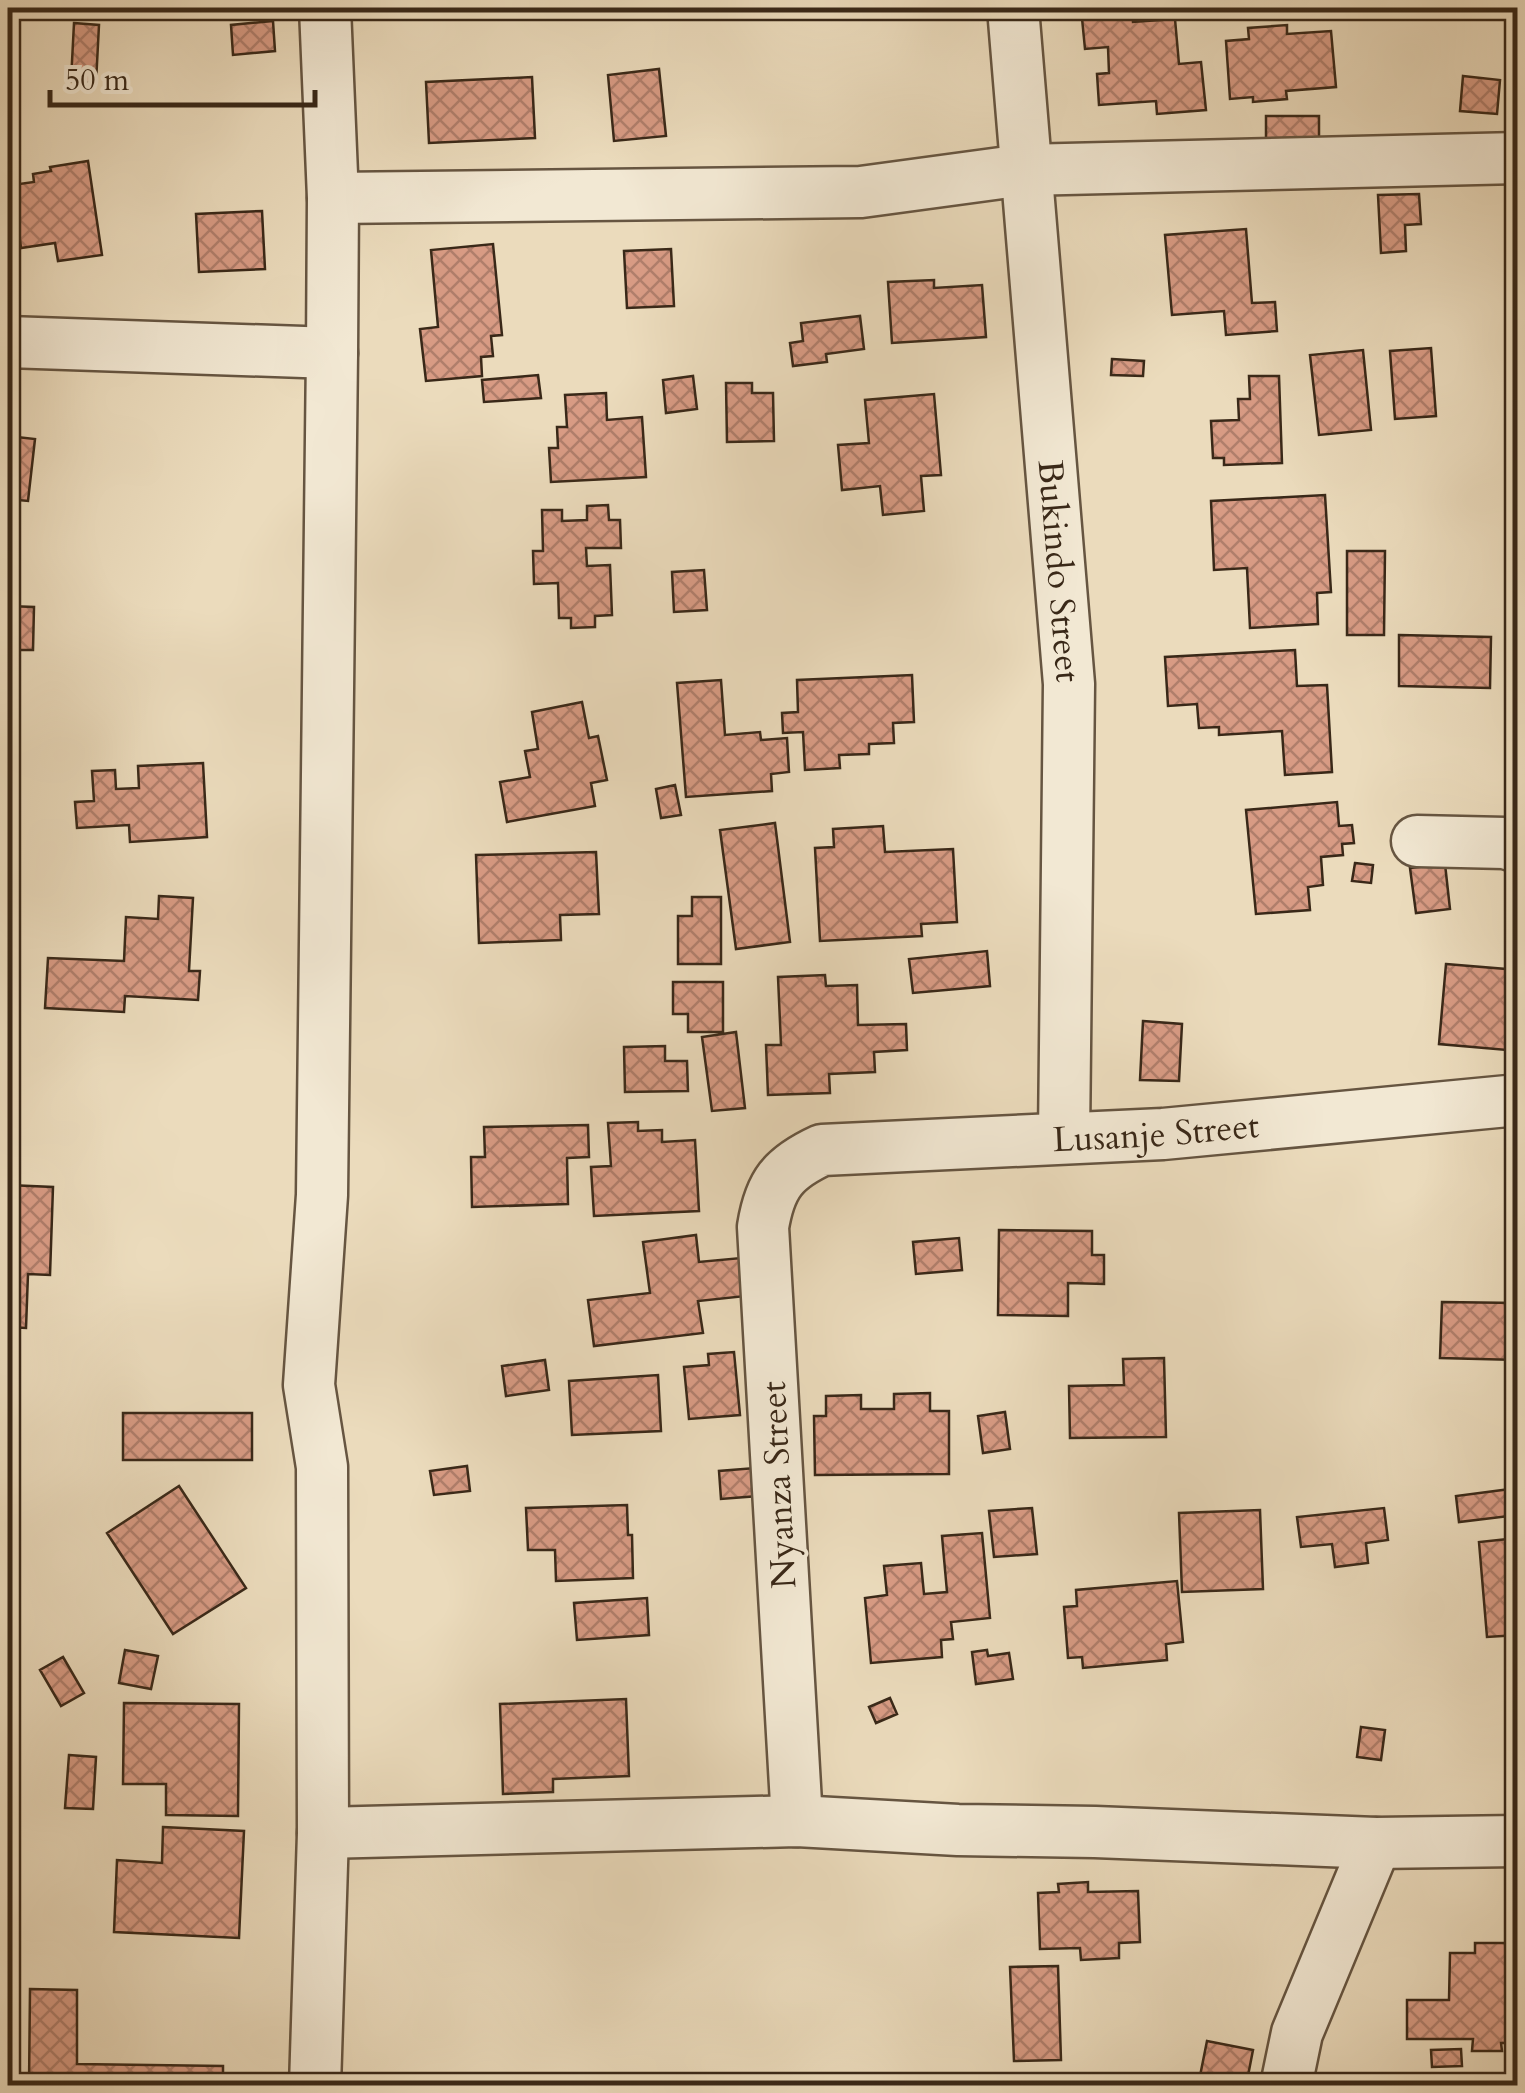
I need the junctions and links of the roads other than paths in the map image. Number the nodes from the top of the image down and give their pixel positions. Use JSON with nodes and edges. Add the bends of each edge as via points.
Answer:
{"nodes":[{"id":1,"x":325,"y":8,"type":"edge"},
{"id":2,"x":1013,"y":8,"type":"edge"},
{"id":3,"x":1518,"y":158,"type":"edge"},
{"id":4,"x":1024,"y":170,"type":"junction"},
{"id":5,"x":333,"y":198,"type":"junction"},
{"id":6,"x":8,"y":342,"type":"edge"},
{"id":7,"x":332,"y":353,"type":"junction"},
{"id":8,"x":1417,"y":841,"type":"dead end"},
{"id":9,"x":1518,"y":847,"type":"edge"},
{"id":10,"x":1518,"y":1100,"type":"edge"},
{"id":11,"x":1064,"y":1138,"type":"junction"},
{"id":12,"x":798,"y":1160,"type":"joint"},
{"id":13,"x":796,"y":1821,"type":"junction"},
{"id":14,"x":323,"y":1833,"type":"junction"},
{"id":15,"x":1518,"y":1841,"type":"edge"},
{"id":16,"x":1376,"y":1843,"type":"junction"},
{"id":17,"x":315,"y":2086,"type":"edge"},
{"id":18,"x":1286,"y":2086,"type":"edge"}],
"edges":[{"from":1,"to":5,"type":"street"},
{"from":2,"to":4,"type":"street","name":"Bukindo Street"},
{"from":3,"to":4,"type":"street"},
{"from":4,"to":5,"type":"street","via":[[860,192]]},
{"from":4,"to":11,"type":"street","name":"Bukindo Street","via":[[1069,684]]},
{"from":5,"to":7,"type":"street"},
{"from":6,"to":7,"type":"street"},
{"from":7,"to":14,"type":"street","via":[[322,1195],[309,1385],[322,1466]]},
{"from":8,"to":9,"type":"street"},
{"from":10,"to":11,"type":"street","name":"Lusanje Street"},
{"from":11,"to":12,"type":"street","name":"Lusanje Street","via":[[848,1147]]},
{"from":12,"to":13,"type":"street","name":"Nyanza Street","via":[[767,1201],[764,1226]]},
{"from":13,"to":14,"type":"street"},
{"from":13,"to":16,"type":"street"},
{"from":14,"to":17,"type":"street"},
{"from":15,"to":16,"type":"street"},
{"from":16,"to":18,"type":"street","via":[[1296,2033]]}]}
